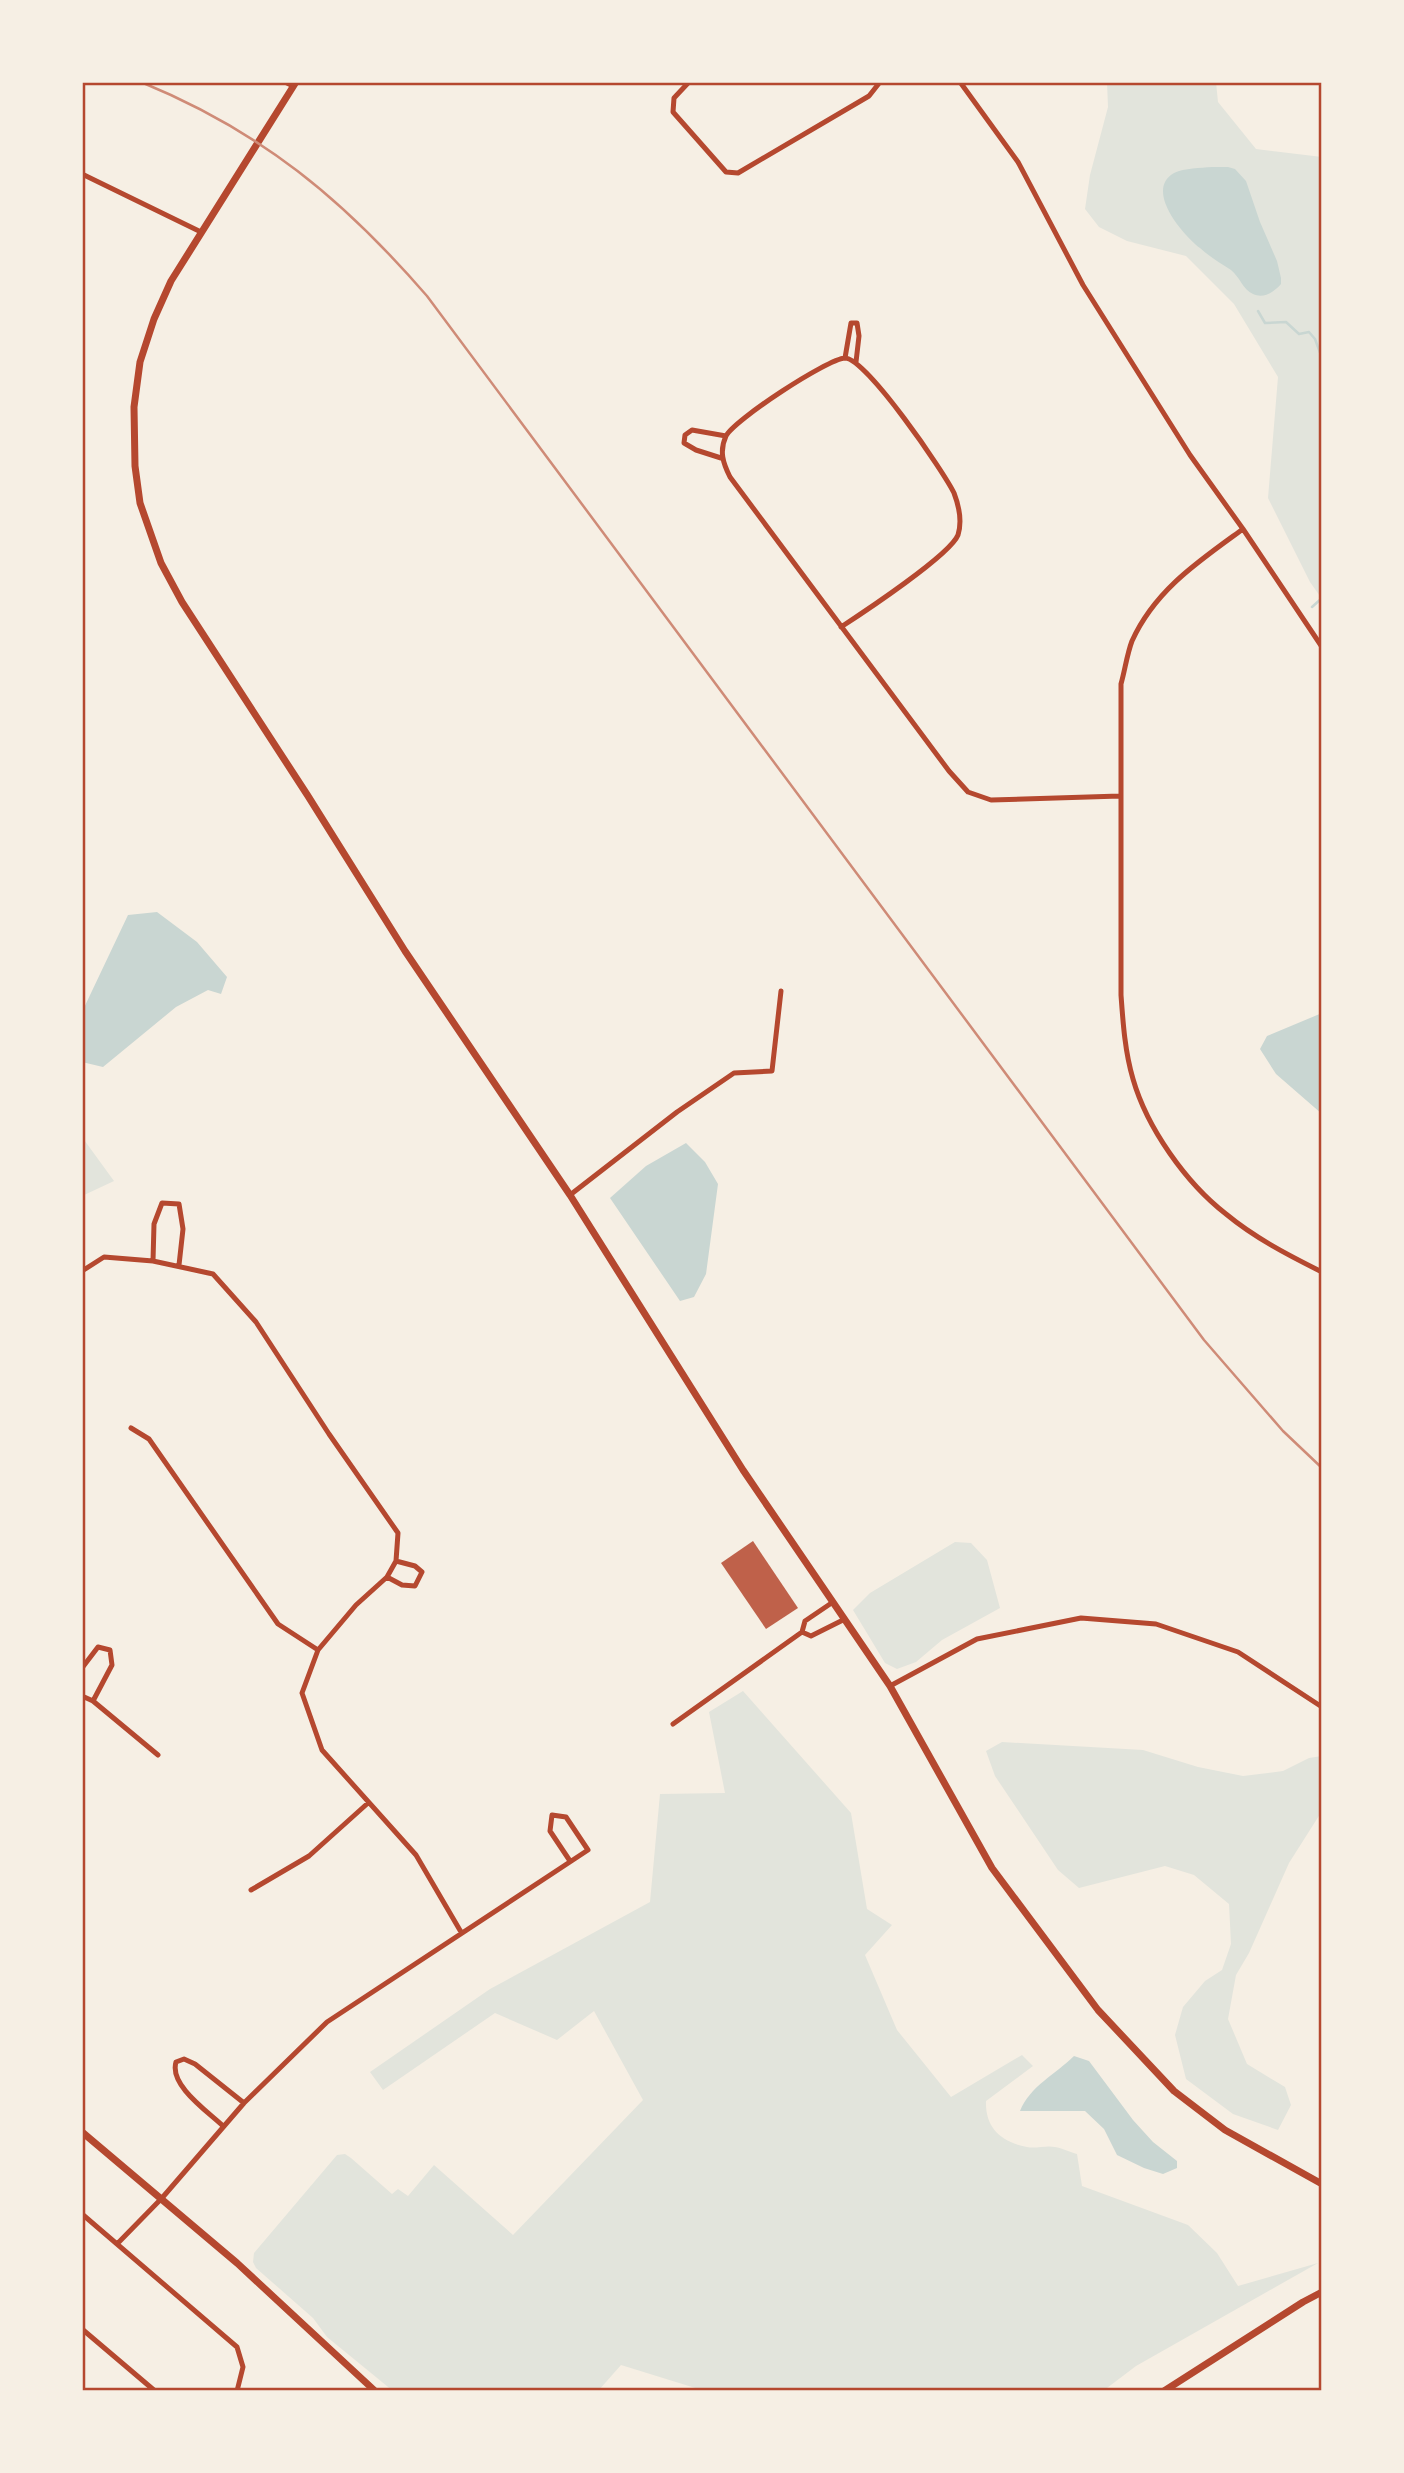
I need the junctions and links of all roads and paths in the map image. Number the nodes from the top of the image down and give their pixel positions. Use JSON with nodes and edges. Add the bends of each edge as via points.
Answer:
{"nodes":[{"id":1,"x":689,"y":82,"type":"edge"},
{"id":2,"x":880,"y":82,"type":"edge"},
{"id":3,"x":961,"y":82,"type":"edge"},
{"id":4,"x":291,"y":84,"type":"edge"},
{"id":5,"x":82,"y":174,"type":"edge"},
{"id":6,"x":201,"y":232,"type":"junction"},
{"id":7,"x":845,"y":358,"type":"junction"},
{"id":8,"x":856,"y":362,"type":"junction"},
{"id":9,"x":726,"y":436,"type":"junction"},
{"id":10,"x":721,"y":458,"type":"junction"},
{"id":11,"x":1243,"y":528,"type":"junction"},
{"id":12,"x":841,"y":627,"type":"junction"},
{"id":13,"x":1322,"y":648,"type":"edge"},
{"id":14,"x":1120,"y":796,"type":"junction"},
{"id":15,"x":781,"y":991,"type":"dead end"},
{"id":16,"x":570,"y":1195,"type":"junction"},
{"id":17,"x":153,"y":1261,"type":"junction"},
{"id":18,"x":179,"y":1265,"type":"junction"},
{"id":19,"x":82,"y":1271,"type":"edge"},
{"id":20,"x":1322,"y":1272,"type":"edge"},
{"id":21,"x":131,"y":1428,"type":"dead end"},
{"id":22,"x":396,"y":1561,"type":"junction"},
{"id":23,"x":387,"y":1577,"type":"junction"},
{"id":24,"x":833,"y":1602,"type":"junction"},
{"id":25,"x":845,"y":1619,"type":"junction"},
{"id":26,"x":802,"y":1632,"type":"junction"},
{"id":27,"x":318,"y":1650,"type":"junction"},
{"id":28,"x":82,"y":1668,"type":"edge"},
{"id":29,"x":890,"y":1686,"type":"junction"},
{"id":30,"x":82,"y":1696,"type":"edge"},
{"id":31,"x":93,"y":1701,"type":"junction"},
{"id":32,"x":1322,"y":1707,"type":"edge"},
{"id":33,"x":673,"y":1724,"type":"dead end"},
{"id":34,"x":158,"y":1755,"type":"dead end"},
{"id":35,"x":368,"y":1803,"type":"junction"},
{"id":36,"x":570,"y":1861,"type":"junction"},
{"id":37,"x":251,"y":1890,"type":"dead end"},
{"id":38,"x":461,"y":1932,"type":"junction"},
{"id":39,"x":244,"y":2103,"type":"junction"},
{"id":40,"x":223,"y":2126,"type":"junction"},
{"id":41,"x":82,"y":2132,"type":"edge"},
{"id":42,"x":1322,"y":2185,"type":"edge"},
{"id":43,"x":162,"y":2198,"type":"junction"},
{"id":44,"x":82,"y":2214,"type":"edge"},
{"id":45,"x":118,"y":2243,"type":"junction"},
{"id":46,"x":1322,"y":2292,"type":"edge"},
{"id":47,"x":83,"y":2332,"type":"edge"},
{"id":48,"x":155,"y":2391,"type":"edge"},
{"id":49,"x":237,"y":2391,"type":"edge"},
{"id":50,"x":374,"y":2391,"type":"edge"},
{"id":51,"x":1164,"y":2391,"type":"edge"}],
"edges":[{"from":1,"to":2,"type":"street","via":[[674,98],[673,112],[726,172],[738,173],[869,96]]},
{"from":3,"to":11,"type":"street","via":[[1018,162],[1083,285],[1190,455]]},
{"from":4,"to":6,"type":"street"},
{"from":5,"to":6,"type":"street"},
{"from":6,"to":16,"type":"street","via":[[153,319],[136,388],[135,466],[156,552],[182,602],[405,951]]},
{"from":7,"to":8,"type":"street"},
{"from":7,"to":8,"type":"street","via":[[851,323],[857,323]]},
{"from":7,"to":9,"type":"street","via":[[822,367],[740,419]]},
{"from":8,"to":12,"type":"street","via":[[884,390],[953,492],[960,513],[957,536],[943,554]]},
{"from":9,"to":10,"type":"street"},
{"from":9,"to":10,"type":"street","via":[[692,430],[685,435],[684,443]]},
{"from":10,"to":12,"type":"street","via":[[730,477]]},
{"from":11,"to":13,"type":"street"},
{"from":11,"to":14,"type":"street","via":[[1180,576],[1150,610],[1132,643],[1121,684]]},
{"from":12,"to":14,"type":"street","via":[[968,792],[991,800]]},
{"from":14,"to":20,"type":"street","via":[[1124,1035],[1133,1080],[1150,1122],[1184,1172],[1224,1214],[1276,1249]]},
{"from":15,"to":16,"type":"street","via":[[772,1071],[734,1073]]},
{"from":16,"to":24,"type":"street","via":[[743,1470]]},
{"from":17,"to":18,"type":"street"},
{"from":17,"to":18,"type":"street","via":[[154,1224],[162,1203],[179,1204],[183,1229]]},
{"from":17,"to":19,"type":"street","via":[[104,1257]]},
{"from":18,"to":22,"type":"street","via":[[213,1274],[256,1322],[398,1534]]},
{"from":21,"to":27,"type":"street","via":[[149,1439],[278,1623]]},
{"from":22,"to":23,"type":"street"},
{"from":22,"to":23,"type":"street","via":[[422,1573],[415,1586]]},
{"from":23,"to":27,"type":"street"},
{"from":24,"to":25,"type":"street"},
{"from":24,"to":26,"type":"street","via":[[805,1622]]},
{"from":25,"to":26,"type":"street","via":[[811,1636]]},
{"from":25,"to":29,"type":"street"},
{"from":26,"to":33,"type":"street"},
{"from":27,"to":35,"type":"street","via":[[302,1693],[322,1750]]},
{"from":28,"to":31,"type":"street","via":[[99,1647],[110,1650],[112,1665]]},
{"from":29,"to":32,"type":"street","via":[[977,1639],[1081,1618],[1156,1623],[1238,1652]]},
{"from":29,"to":42,"type":"street","via":[[992,1868],[1098,2010],[1174,2091],[1226,2130]]},
{"from":30,"to":31,"type":"street"},
{"from":31,"to":34,"type":"street"},
{"from":35,"to":37,"type":"street","via":[[309,1856]]},
{"from":35,"to":38,"type":"street","via":[[416,1855]]},
{"from":36,"to":36,"type":"street","via":[[588,1850],[566,1817],[552,1815],[550,1831]]},
{"from":36,"to":38,"type":"street"},
{"from":38,"to":39,"type":"street","via":[[327,2022]]},
{"from":39,"to":40,"type":"street"},
{"from":39,"to":40,"type":"street","via":[[195,2063],[176,2062],[177,2081]]},
{"from":40,"to":43,"type":"street"},
{"from":41,"to":43,"type":"street"},
{"from":43,"to":45,"type":"street"},
{"from":43,"to":50,"type":"street"},
{"from":44,"to":45,"type":"street"},
{"from":45,"to":49,"type":"street","via":[[237,2347],[243,2367]]},
{"from":46,"to":51,"type":"street"},
{"from":47,"to":48,"type":"street"}]}
